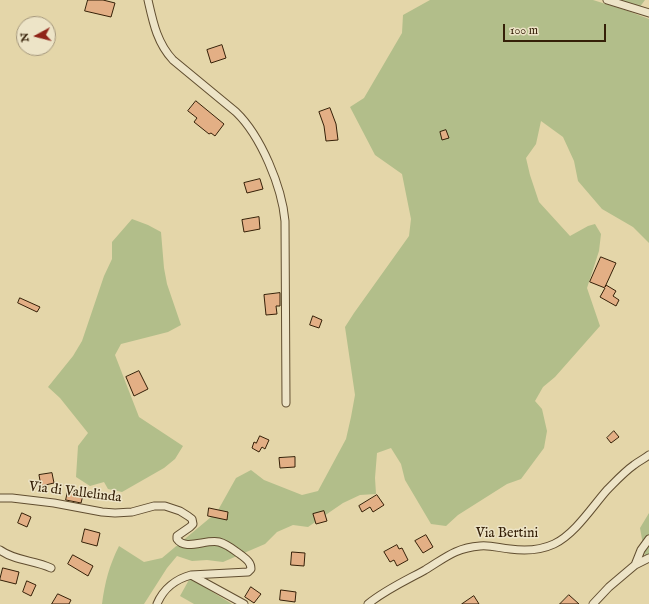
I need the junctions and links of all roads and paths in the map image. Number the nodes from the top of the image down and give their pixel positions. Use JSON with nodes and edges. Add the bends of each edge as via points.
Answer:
{"nodes":[{"id":1,"x":148,"y":0,"type":"edge"},
{"id":2,"x":607,"y":0,"type":"edge"},
{"id":3,"x":649,"y":13,"type":"edge"},
{"id":4,"x":286,"y":403,"type":"dead end"},
{"id":5,"x":649,"y":455,"type":"edge"},
{"id":6,"x":0,"y":498,"type":"edge"},
{"id":7,"x":649,"y":538,"type":"edge"},
{"id":8,"x":0,"y":550,"type":"edge"},
{"id":9,"x":649,"y":558,"type":"edge"},
{"id":10,"x":635,"y":565,"type":"junction"},
{"id":11,"x":51,"y":568,"type":"dead end"},
{"id":12,"x":191,"y":575,"type":"junction"},
{"id":13,"x":157,"y":604,"type":"edge"},
{"id":14,"x":244,"y":604,"type":"edge"},
{"id":15,"x":368,"y":604,"type":"edge"},
{"id":16,"x":593,"y":604,"type":"edge"}],
"edges":[{"from":1,"to":4,"type":"street","via":[[156,32],[166,52],[245,121],[277,183],[285,226]]},
{"from":2,"to":3,"type":"street"},
{"from":5,"to":15,"type":"street","name":"Via Bertini","via":[[622,475],[570,533],[555,544],[528,550],[489,546],[456,551],[394,586]]},
{"from":6,"to":12,"type":"street","name":"Via di Vallelinda","via":[[54,503],[110,513],[132,512],[157,506],[169,507],[180,511],[194,524],[178,536],[180,543],[222,543],[248,560],[251,567],[248,572]]},
{"from":7,"to":10,"type":"street"},
{"from":8,"to":11,"type":"street","via":[[14,558]]},
{"from":9,"to":10,"type":"street"},
{"from":10,"to":16,"type":"street"},
{"from":12,"to":13,"type":"street","via":[[169,587]]},
{"from":12,"to":14,"type":"street"}]}
